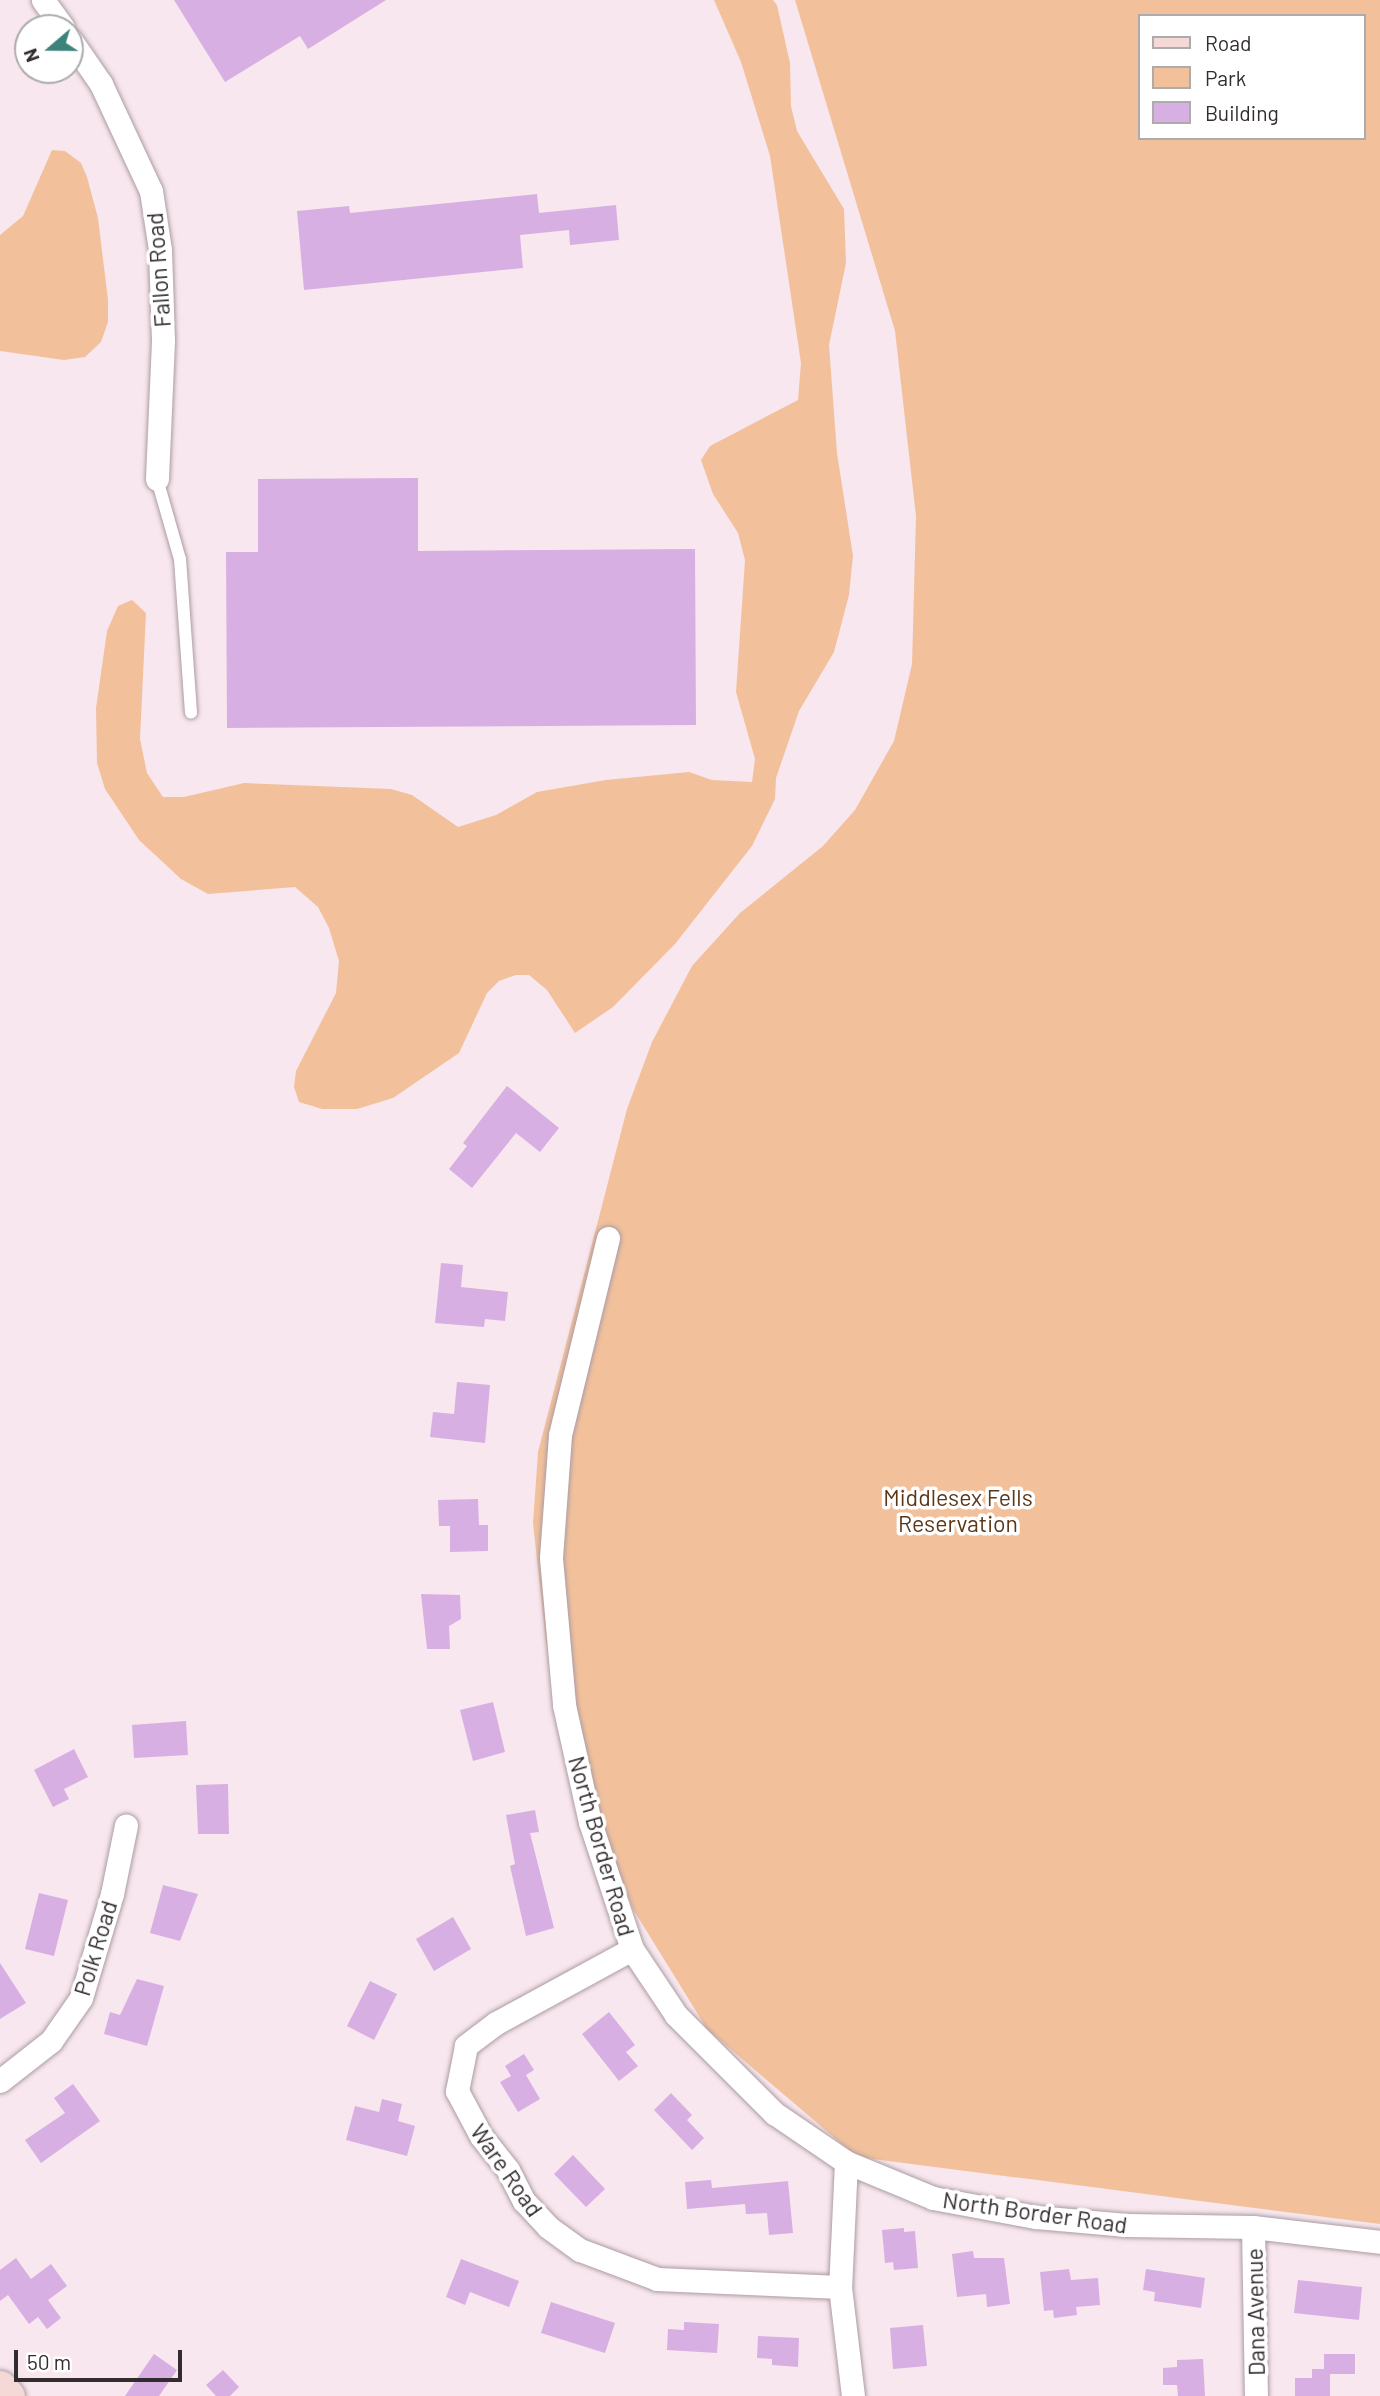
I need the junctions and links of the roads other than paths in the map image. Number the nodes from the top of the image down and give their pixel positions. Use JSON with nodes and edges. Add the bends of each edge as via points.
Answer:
{"nodes":[{"id":1,"x":84,"y":59,"type":"edge"},
{"id":2,"x":157,"y":479,"type":"joint"},
{"id":3,"x":191,"y":713,"type":"dead end"},
{"id":4,"x":608,"y":1238,"type":"dead end"},
{"id":5,"x":126,"y":1825,"type":"dead end"},
{"id":6,"x":632,"y":1950,"type":"junction"},
{"id":7,"x":0,"y":2081,"type":"edge"},
{"id":8,"x":846,"y":2162,"type":"junction"},
{"id":9,"x":1253,"y":2227,"type":"junction"},
{"id":10,"x":1380,"y":2242,"type":"edge"},
{"id":11,"x":840,"y":2287,"type":"junction"},
{"id":12,"x":0,"y":2387,"type":"edge"},
{"id":13,"x":8,"y":2396,"type":"edge"},
{"id":14,"x":853,"y":2396,"type":"edge"},
{"id":15,"x":1256,"y":2396,"type":"edge"}],
"edges":[{"from":1,"to":2,"type":"street","name":"Fallon Road","via":[[101,84],[151,191],[160,250],[163,341]]},
{"from":2,"to":3,"type":"lane","via":[[180,559]]},
{"from":4,"to":6,"type":"street","name":"North Border Road","via":[[560,1435],[551,1558],[564,1705],[590,1822]]},
{"from":5,"to":7,"type":"street","name":"Polk Road","via":[[112,1894],[81,1998],[51,2041]]},
{"from":6,"to":8,"type":"street","name":"North Border Road","via":[[676,2015],[723,2066],[774,2113]]},
{"from":6,"to":11,"type":"street","name":"Ware Road","via":[[496,2023],[466,2046],[457,2091],[481,2136],[524,2201],[548,2227],[580,2250],[657,2278]]},
{"from":8,"to":9,"type":"street","name":"North Border Road","via":[[933,2198],[1036,2217],[1140,2226]]},
{"from":8,"to":11,"type":"street"},
{"from":9,"to":10,"type":"street","name":"North Border Road"},
{"from":9,"to":15,"type":"street","name":"Dana Avenue"},
{"from":11,"to":14,"type":"street"},
{"from":12,"to":13,"type":"main road"}]}
